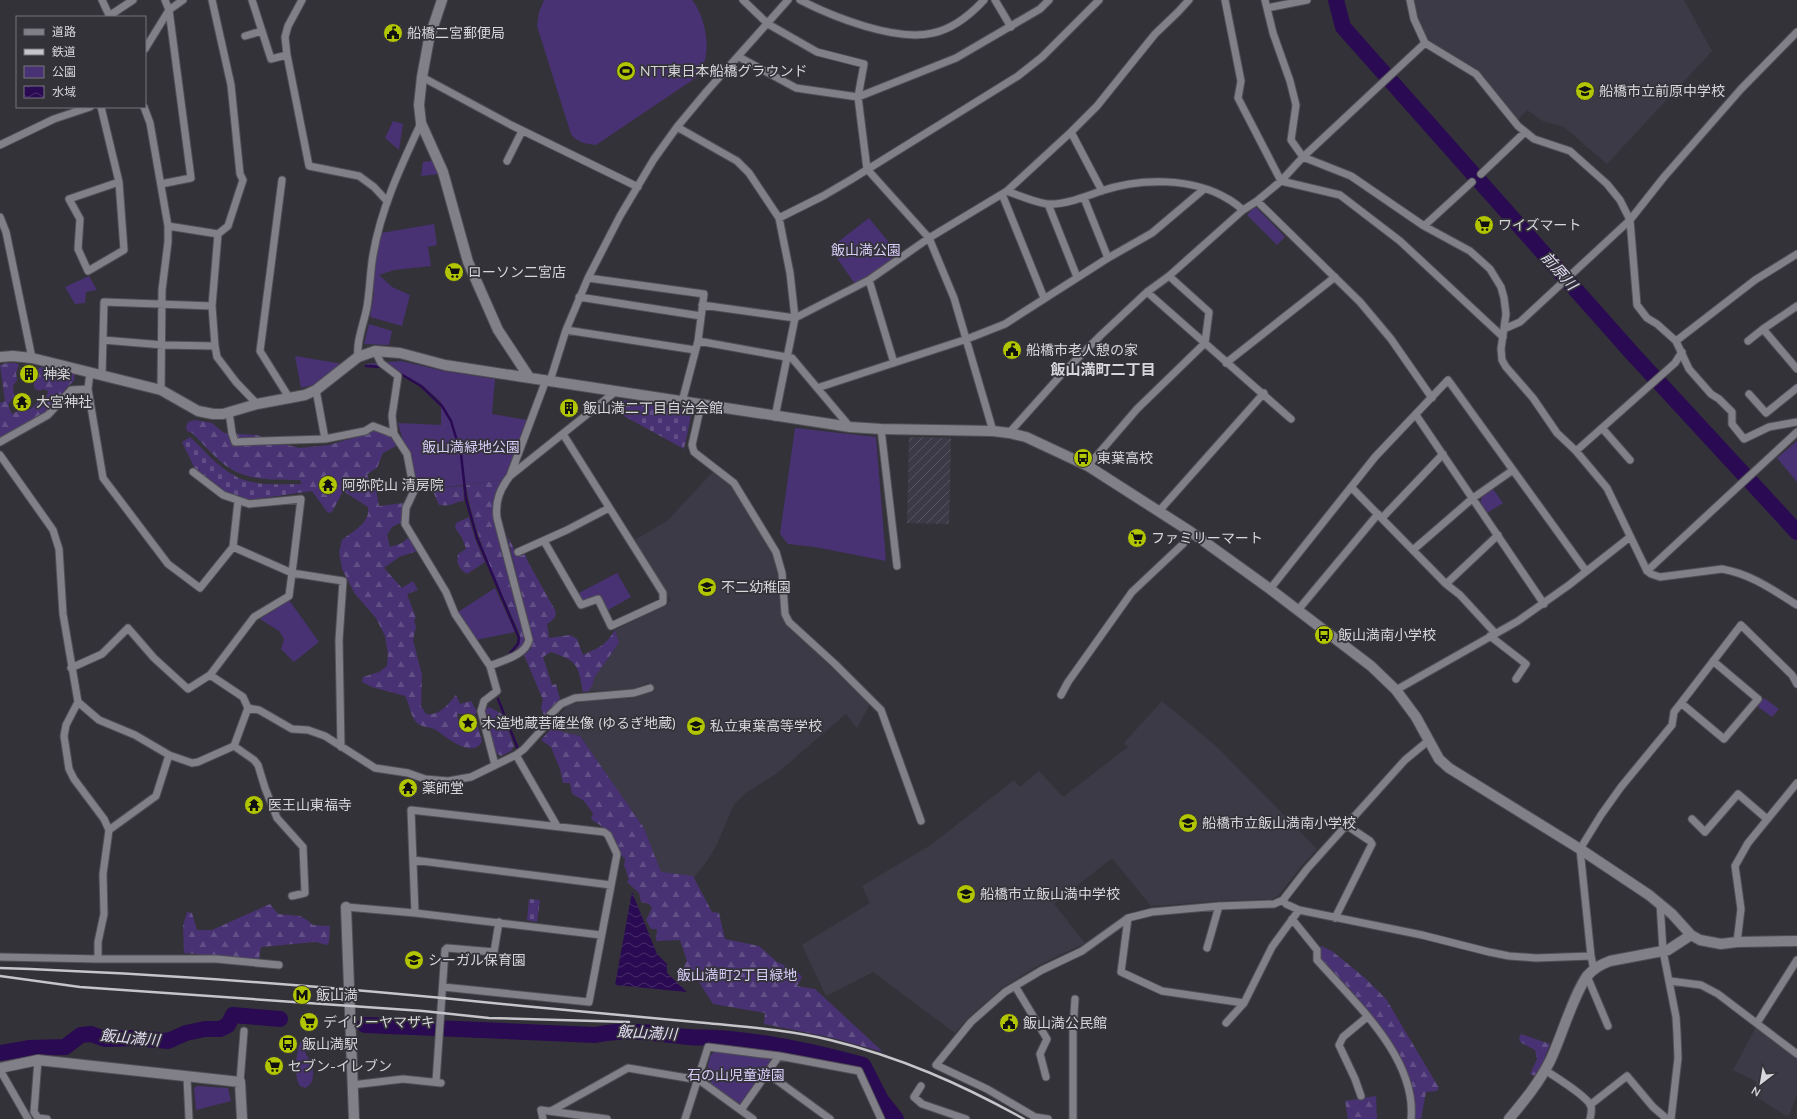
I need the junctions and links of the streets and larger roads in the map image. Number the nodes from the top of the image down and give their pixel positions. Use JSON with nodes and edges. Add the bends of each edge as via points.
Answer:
{"nodes":[{"id":1,"x":102,"y":0,"type":"edge"},
{"id":2,"x":133,"y":0,"type":"edge"},
{"id":3,"x":165,"y":0,"type":"edge"},
{"id":4,"x":183,"y":0,"type":"edge"},
{"id":5,"x":212,"y":0,"type":"edge"},
{"id":6,"x":252,"y":0,"type":"edge"},
{"id":7,"x":302,"y":0,"type":"edge"},
{"id":8,"x":442,"y":0,"type":"edge"},
{"id":9,"x":743,"y":0,"type":"edge"},
{"id":10,"x":788,"y":0,"type":"edge"},
{"id":11,"x":800,"y":0,"type":"edge"},
{"id":12,"x":984,"y":0,"type":"edge"},
{"id":13,"x":996,"y":0,"type":"edge"},
{"id":14,"x":1049,"y":0,"type":"edge"},
{"id":15,"x":1100,"y":0,"type":"edge"},
{"id":16,"x":1189,"y":0,"type":"edge"},
{"id":17,"x":1225,"y":0,"type":"edge"},
{"id":18,"x":1265,"y":0,"type":"edge"},
{"id":19,"x":1307,"y":0,"type":"edge"},
{"id":20,"x":1410,"y":0,"type":"edge"},
{"id":21,"x":1267,"y":8,"type":"junction"},
{"id":22,"x":169,"y":10,"type":"junction"},
{"id":23,"x":109,"y":16,"type":"edge"},
{"id":24,"x":110,"y":16,"type":"edge"},
{"id":25,"x":768,"y":24,"type":"junction"},
{"id":26,"x":1011,"y":26,"type":"junction"},
{"id":27,"x":262,"y":31,"type":"junction"},
{"id":28,"x":1797,"y":32,"type":"edge"},
{"id":29,"x":245,"y":36,"type":"dead end"},
{"id":30,"x":1425,"y":43,"type":"junction"},
{"id":31,"x":146,"y":47,"type":"edge"},
{"id":32,"x":287,"y":55,"type":"junction"},
{"id":33,"x":739,"y":57,"type":"junction"},
{"id":34,"x":422,"y":77,"type":"junction"},
{"id":35,"x":858,"y":98,"type":"junction"},
{"id":36,"x":87,"y":108,"type":"edge"},
{"id":37,"x":101,"y":108,"type":"edge"},
{"id":38,"x":144,"y":108,"type":"edge"},
{"id":39,"x":420,"y":123,"type":"junction"},
{"id":40,"x":677,"y":127,"type":"junction"},
{"id":41,"x":522,"y":131,"type":"junction"},
{"id":42,"x":1071,"y":132,"type":"junction"},
{"id":43,"x":1525,"y":132,"type":"junction"},
{"id":44,"x":0,"y":145,"type":"edge"},
{"id":45,"x":1303,"y":156,"type":"junction"},
{"id":46,"x":507,"y":161,"type":"dead end"},
{"id":47,"x":868,"y":169,"type":"junction"},
{"id":48,"x":1481,"y":174,"type":"dead end"},
{"id":49,"x":282,"y":180,"type":"dead end"},
{"id":50,"x":1281,"y":181,"type":"junction"},
{"id":51,"x":119,"y":182,"type":"junction"},
{"id":52,"x":1472,"y":182,"type":"dead end"},
{"id":53,"x":161,"y":184,"type":"junction"},
{"id":54,"x":638,"y":186,"type":"junction"},
{"id":55,"x":1204,"y":189,"type":"junction"},
{"id":56,"x":1102,"y":191,"type":"junction"},
{"id":57,"x":1004,"y":193,"type":"junction"},
{"id":58,"x":1084,"y":198,"type":"junction"},
{"id":59,"x":386,"y":200,"type":"junction"},
{"id":60,"x":1257,"y":201,"type":"junction"},
{"id":61,"x":1048,"y":204,"type":"junction"},
{"id":62,"x":1243,"y":210,"type":"junction"},
{"id":63,"x":0,"y":217,"type":"edge"},
{"id":64,"x":778,"y":218,"type":"junction"},
{"id":65,"x":1630,"y":220,"type":"junction"},
{"id":66,"x":168,"y":226,"type":"junction"},
{"id":67,"x":1424,"y":226,"type":"junction"},
{"id":68,"x":218,"y":234,"type":"junction"},
{"id":69,"x":929,"y":238,"type":"junction"},
{"id":70,"x":1797,"y":254,"type":"edge"},
{"id":71,"x":1108,"y":258,"type":"junction"},
{"id":72,"x":1169,"y":276,"type":"junction"},
{"id":73,"x":1077,"y":277,"type":"junction"},
{"id":74,"x":1335,"y":277,"type":"junction"},
{"id":75,"x":588,"y":278,"type":"junction"},
{"id":76,"x":869,"y":280,"type":"junction"},
{"id":77,"x":1148,"y":292,"type":"junction"},
{"id":78,"x":579,"y":297,"type":"junction"},
{"id":79,"x":1044,"y":298,"type":"junction"},
{"id":80,"x":162,"y":303,"type":"junction"},
{"id":81,"x":702,"y":305,"type":"junction"},
{"id":82,"x":212,"y":306,"type":"junction"},
{"id":83,"x":1797,"y":306,"type":"edge"},
{"id":84,"x":701,"y":316,"type":"junction"},
{"id":85,"x":795,"y":318,"type":"junction"},
{"id":86,"x":1504,"y":329,"type":"junction"},
{"id":87,"x":1763,"y":329,"type":"junction"},
{"id":88,"x":566,"y":330,"type":"junction"},
{"id":89,"x":1503,"y":337,"type":"junction"},
{"id":90,"x":967,"y":339,"type":"junction"},
{"id":91,"x":103,"y":340,"type":"junction"},
{"id":92,"x":698,"y":341,"type":"junction"},
{"id":93,"x":1676,"y":341,"type":"junction"},
{"id":94,"x":1748,"y":341,"type":"dead end"},
{"id":95,"x":1205,"y":343,"type":"junction"},
{"id":96,"x":163,"y":345,"type":"junction"},
{"id":97,"x":215,"y":346,"type":"junction"},
{"id":98,"x":695,"y":350,"type":"junction"},
{"id":99,"x":375,"y":351,"type":"junction"},
{"id":100,"x":1682,"y":352,"type":"junction"},
{"id":101,"x":787,"y":356,"type":"junction"},
{"id":102,"x":0,"y":357,"type":"edge"},
{"id":103,"x":358,"y":357,"type":"junction"},
{"id":104,"x":32,"y":358,"type":"junction"},
{"id":105,"x":894,"y":362,"type":"junction"},
{"id":106,"x":1226,"y":363,"type":"junction"},
{"id":107,"x":1797,"y":369,"type":"edge"},
{"id":108,"x":90,"y":372,"type":"junction"},
{"id":109,"x":102,"y":375,"type":"junction"},
{"id":110,"x":529,"y":377,"type":"junction"},
{"id":111,"x":548,"y":381,"type":"junction"},
{"id":112,"x":817,"y":388,"type":"junction"},
{"id":113,"x":1797,"y":388,"type":"edge"},
{"id":114,"x":88,"y":389,"type":"junction"},
{"id":115,"x":161,"y":390,"type":"junction"},
{"id":116,"x":316,"y":390,"type":"junction"},
{"id":117,"x":615,"y":392,"type":"junction"},
{"id":118,"x":1264,"y":393,"type":"junction"},
{"id":119,"x":1749,"y":394,"type":"dead end"},
{"id":120,"x":1432,"y":398,"type":"junction"},
{"id":121,"x":290,"y":399,"type":"junction"},
{"id":122,"x":682,"y":402,"type":"junction"},
{"id":123,"x":257,"y":404,"type":"junction"},
{"id":124,"x":701,"y":405,"type":"junction"},
{"id":125,"x":229,"y":412,"type":"junction"},
{"id":126,"x":1416,"y":414,"type":"junction"},
{"id":127,"x":775,"y":417,"type":"junction"},
{"id":128,"x":1291,"y":419,"type":"dead end"},
{"id":129,"x":1797,"y":422,"type":"edge"},
{"id":130,"x":850,"y":427,"type":"junction"},
{"id":131,"x":1602,"y":428,"type":"junction"},
{"id":132,"x":881,"y":429,"type":"junction"},
{"id":133,"x":993,"y":431,"type":"junction"},
{"id":134,"x":1797,"y":432,"type":"edge"},
{"id":135,"x":1009,"y":433,"type":"junction"},
{"id":136,"x":394,"y":434,"type":"junction"},
{"id":137,"x":563,"y":434,"type":"junction"},
{"id":138,"x":325,"y":439,"type":"junction"},
{"id":139,"x":0,"y":442,"type":"edge"},
{"id":140,"x":1576,"y":451,"type":"junction"},
{"id":141,"x":1443,"y":454,"type":"junction"},
{"id":142,"x":0,"y":455,"type":"edge"},
{"id":143,"x":1630,"y":460,"type":"dead end"},
{"id":144,"x":1088,"y":466,"type":"junction"},
{"id":145,"x":1513,"y":470,"type":"junction"},
{"id":146,"x":193,"y":472,"type":"dead end"},
{"id":147,"x":510,"y":476,"type":"junction"},
{"id":148,"x":1351,"y":487,"type":"junction"},
{"id":149,"x":1473,"y":498,"type":"junction"},
{"id":150,"x":238,"y":501,"type":"junction"},
{"id":151,"x":609,"y":508,"type":"junction"},
{"id":152,"x":1159,"y":512,"type":"junction"},
{"id":153,"x":1380,"y":516,"type":"junction"},
{"id":154,"x":1191,"y":532,"type":"junction"},
{"id":155,"x":1498,"y":535,"type":"junction"},
{"id":156,"x":1630,"y":537,"type":"junction"},
{"id":157,"x":544,"y":541,"type":"junction"},
{"id":158,"x":233,"y":547,"type":"junction"},
{"id":159,"x":1413,"y":550,"type":"junction"},
{"id":160,"x":518,"y":552,"type":"dead end"},
{"id":161,"x":897,"y":566,"type":"dead end"},
{"id":162,"x":1586,"y":570,"type":"junction"},
{"id":163,"x":1647,"y":570,"type":"junction"},
{"id":164,"x":292,"y":573,"type":"junction"},
{"id":165,"x":1446,"y":584,"type":"junction"},
{"id":166,"x":1270,"y":589,"type":"junction"},
{"id":167,"x":1544,"y":604,"type":"junction"},
{"id":168,"x":1797,"y":605,"type":"edge"},
{"id":169,"x":1298,"y":610,"type":"junction"},
{"id":170,"x":1492,"y":635,"type":"junction"},
{"id":171,"x":1713,"y":661,"type":"junction"},
{"id":172,"x":490,"y":666,"type":"junction"},
{"id":173,"x":71,"y":668,"type":"junction"},
{"id":174,"x":210,"y":675,"type":"junction"},
{"id":175,"x":1516,"y":679,"type":"dead end"},
{"id":176,"x":1797,"y":684,"type":"edge"},
{"id":177,"x":650,"y":688,"type":"dead end"},
{"id":178,"x":1396,"y":690,"type":"junction"},
{"id":179,"x":1061,"y":695,"type":"dead end"},
{"id":180,"x":78,"y":702,"type":"junction"},
{"id":181,"x":1681,"y":703,"type":"junction"},
{"id":182,"x":248,"y":708,"type":"junction"},
{"id":183,"x":1428,"y":741,"type":"junction"},
{"id":184,"x":234,"y":746,"type":"junction"},
{"id":185,"x":341,"y":747,"type":"junction"},
{"id":186,"x":169,"y":755,"type":"junction"},
{"id":187,"x":516,"y":755,"type":"junction"},
{"id":188,"x":495,"y":765,"type":"junction"},
{"id":189,"x":1797,"y":782,"type":"edge"},
{"id":190,"x":1692,"y":819,"type":"dead end"},
{"id":191,"x":1767,"y":819,"type":"junction"},
{"id":192,"x":921,"y":821,"type":"dead end"},
{"id":193,"x":1346,"y":825,"type":"junction"},
{"id":194,"x":557,"y":826,"type":"junction"},
{"id":195,"x":109,"y":830,"type":"junction"},
{"id":196,"x":1580,"y":850,"type":"junction"},
{"id":197,"x":413,"y":860,"type":"junction"},
{"id":198,"x":611,"y":885,"type":"junction"},
{"id":199,"x":292,"y":896,"type":"dead end"},
{"id":200,"x":1283,"y":900,"type":"junction"},
{"id":201,"x":1660,"y":903,"type":"junction"},
{"id":202,"x":1219,"y":906,"type":"junction"},
{"id":203,"x":346,"y":907,"type":"joint"},
{"id":204,"x":1299,"y":910,"type":"junction"},
{"id":205,"x":415,"y":912,"type":"junction"},
{"id":206,"x":1128,"y":918,"type":"junction"},
{"id":207,"x":1335,"y":918,"type":"junction"},
{"id":208,"x":1292,"y":919,"type":"junction"},
{"id":209,"x":500,"y":922,"type":"junction"},
{"id":210,"x":602,"y":935,"type":"junction"},
{"id":211,"x":1691,"y":935,"type":"junction"},
{"id":212,"x":1797,"y":941,"type":"edge"},
{"id":213,"x":1737,"y":942,"type":"junction"},
{"id":214,"x":1207,"y":948,"type":"dead end"},
{"id":215,"x":1663,"y":951,"type":"junction"},
{"id":216,"x":1590,"y":956,"type":"junction"},
{"id":217,"x":0,"y":957,"type":"edge"},
{"id":218,"x":98,"y":959,"type":"junction"},
{"id":219,"x":1797,"y":960,"type":"edge"},
{"id":220,"x":279,"y":965,"type":"dead end"},
{"id":221,"x":1591,"y":973,"type":"junction"},
{"id":222,"x":1670,"y":981,"type":"junction"},
{"id":223,"x":1015,"y":986,"type":"junction"},
{"id":224,"x":443,"y":987,"type":"junction"},
{"id":225,"x":1076,"y":999,"type":"dead end"},
{"id":226,"x":1244,"y":1003,"type":"junction"},
{"id":227,"x":1367,"y":1017,"type":"junction"},
{"id":228,"x":1226,"y":1023,"type":"dead end"},
{"id":229,"x":1757,"y":1023,"type":"junction"},
{"id":230,"x":1608,"y":1026,"type":"dead end"},
{"id":231,"x":244,"y":1031,"type":"dead end"},
{"id":232,"x":1797,"y":1054,"type":"edge"},
{"id":233,"x":779,"y":1056,"type":"junction"},
{"id":234,"x":38,"y":1060,"type":"junction"},
{"id":235,"x":0,"y":1069,"type":"edge"},
{"id":236,"x":1545,"y":1070,"type":"junction"},
{"id":237,"x":767,"y":1073,"type":"junction"},
{"id":238,"x":187,"y":1077,"type":"junction"},
{"id":239,"x":1046,"y":1077,"type":"dead end"},
{"id":240,"x":698,"y":1080,"type":"junction"},
{"id":241,"x":240,"y":1082,"type":"junction"},
{"id":242,"x":352,"y":1085,"type":"junction"},
{"id":243,"x":922,"y":1086,"type":"dead end"},
{"id":244,"x":1361,"y":1096,"type":"dead end"},
{"id":245,"x":1590,"y":1105,"type":"junction"},
{"id":246,"x":741,"y":1110,"type":"junction"},
{"id":247,"x":551,"y":1111,"type":"junction"},
{"id":248,"x":583,"y":1117,"type":"edge"},
{"id":249,"x":28,"y":1119,"type":"edge"},
{"id":250,"x":48,"y":1119,"type":"edge"},
{"id":251,"x":189,"y":1119,"type":"edge"},
{"id":252,"x":242,"y":1119,"type":"edge"},
{"id":253,"x":354,"y":1119,"type":"edge"},
{"id":254,"x":543,"y":1119,"type":"edge"},
{"id":255,"x":607,"y":1119,"type":"edge"},
{"id":256,"x":685,"y":1119,"type":"edge"},
{"id":257,"x":753,"y":1119,"type":"edge"},
{"id":258,"x":830,"y":1119,"type":"edge"},
{"id":259,"x":880,"y":1119,"type":"edge"},
{"id":260,"x":966,"y":1119,"type":"edge"},
{"id":261,"x":1048,"y":1119,"type":"edge"},
{"id":262,"x":1073,"y":1119,"type":"edge"},
{"id":263,"x":1411,"y":1119,"type":"edge"},
{"id":264,"x":1509,"y":1119,"type":"edge"},
{"id":265,"x":1590,"y":1119,"type":"edge"},
{"id":266,"x":1667,"y":1119,"type":"edge"},
{"id":267,"x":1671,"y":1119,"type":"edge"}],
"edges":[{"from":1,"to":23,"type":"street"},
{"from":2,"to":24,"type":"street"},
{"from":3,"to":22,"type":"street"},
{"from":4,"to":22,"type":"street"},
{"from":5,"to":68,"type":"street","via":[[231,85],[240,174],[243,180],[228,226]]},
{"from":6,"to":27,"type":"street"},
{"from":7,"to":32,"type":"street","via":[[288,26],[285,37]]},
{"from":8,"to":34,"type":"street","via":[[429,39]]},
{"from":9,"to":25,"type":"street"},
{"from":10,"to":25,"type":"street"},
{"from":11,"to":12,"type":"street","via":[[874,29],[916,36],[949,27]]},
{"from":13,"to":26,"type":"street"},
{"from":14,"to":26,"type":"street","via":[[1040,9]]},
{"from":15,"to":47,"type":"street","via":[[1042,57],[1018,76]]},
{"from":16,"to":42,"type":"street","via":[[1155,34],[1096,106]]},
{"from":17,"to":50,"type":"street","via":[[1241,81],[1238,98]]},
{"from":18,"to":21,"type":"street"},
{"from":19,"to":21,"type":"street"},
{"from":20,"to":30,"type":"street","via":[[1414,19]]},
{"from":21,"to":45,"type":"street","via":[[1296,105],[1292,140]]},
{"from":22,"to":31,"type":"street"},
{"from":22,"to":53,"type":"street","via":[[191,178]]},
{"from":25,"to":33,"type":"street"},
{"from":25,"to":35,"type":"street","via":[[817,52],[864,64]]},
{"from":26,"to":35,"type":"street","via":[[956,58]]},
{"from":27,"to":29,"type":"street"},
{"from":27,"to":32,"type":"street","via":[[272,59]]},
{"from":28,"to":65,"type":"street","via":[[1741,89]]},
{"from":30,"to":43,"type":"street","via":[[1476,74]]},
{"from":30,"to":45,"type":"street"},
{"from":32,"to":59,"type":"street","via":[[309,166],[359,176]]},
{"from":33,"to":35,"type":"street","via":[[796,88]]},
{"from":33,"to":40,"type":"street"},
{"from":34,"to":39,"type":"street"},
{"from":34,"to":41,"type":"street"},
{"from":35,"to":47,"type":"street"},
{"from":36,"to":44,"type":"street","via":[[54,119]]},
{"from":37,"to":51,"type":"street"},
{"from":38,"to":53,"type":"street","via":[[150,123]]},
{"from":39,"to":59,"type":"street"},
{"from":39,"to":110,"type":"street","via":[[443,172],[468,262],[498,330]]},
{"from":40,"to":54,"type":"street"},
{"from":40,"to":64,"type":"street","via":[[736,161],[749,173]]},
{"from":41,"to":46,"type":"street"},
{"from":41,"to":54,"type":"street"},
{"from":42,"to":56,"type":"street"},
{"from":42,"to":57,"type":"street"},
{"from":43,"to":48,"type":"street"},
{"from":43,"to":65,"type":"street","via":[[1534,139],[1570,151],[1591,168],[1620,200]]},
{"from":45,"to":50,"type":"street"},
{"from":45,"to":67,"type":"street","via":[[1350,176]]},
{"from":47,"to":64,"type":"street","via":[[823,196]]},
{"from":47,"to":69,"type":"street"},
{"from":49,"to":121,"type":"street","via":[[260,351]]},
{"from":50,"to":60,"type":"street"},
{"from":50,"to":89,"type":"street","via":[[1340,195],[1400,241]]},
{"from":51,"to":51,"type":"street","via":[[69,199],[80,219],[78,249],[88,272],[124,250]]},
{"from":52,"to":67,"type":"street"},
{"from":53,"to":66,"type":"street"},
{"from":54,"to":75,"type":"street"},
{"from":55,"to":56,"type":"street","via":[[1184,184],[1160,183]]},
{"from":55,"to":62,"type":"street","via":[[1229,199]]},
{"from":55,"to":71,"type":"street","via":[[1152,232]]},
{"from":56,"to":58,"type":"street"},
{"from":57,"to":61,"type":"street"},
{"from":57,"to":69,"type":"street"},
{"from":57,"to":79,"type":"street"},
{"from":58,"to":61,"type":"street"},
{"from":58,"to":71,"type":"street"},
{"from":59,"to":103,"type":"street","via":[[373,254],[368,300],[357,348]]},
{"from":60,"to":62,"type":"street"},
{"from":60,"to":74,"type":"street"},
{"from":61,"to":73,"type":"street"},
{"from":62,"to":72,"type":"street"},
{"from":63,"to":104,"type":"street","via":[[6,232]]},
{"from":64,"to":85,"type":"street","via":[[790,273]]},
{"from":65,"to":86,"type":"street","via":[[1520,322]]},
{"from":65,"to":93,"type":"street","via":[[1637,305],[1647,318]]},
{"from":66,"to":68,"type":"street"},
{"from":66,"to":80,"type":"street"},
{"from":67,"to":86,"type":"street","via":[[1470,251],[1490,269],[1501,287],[1504,298]]},
{"from":68,"to":82,"type":"street"},
{"from":69,"to":76,"type":"street"},
{"from":69,"to":90,"type":"street","via":[[954,298]]},
{"from":70,"to":93,"type":"street","via":[[1755,280]]},
{"from":71,"to":73,"type":"street"},
{"from":72,"to":77,"type":"street"},
{"from":72,"to":95,"type":"street","via":[[1209,312]]},
{"from":73,"to":79,"type":"street"},
{"from":74,"to":106,"type":"street"},
{"from":74,"to":120,"type":"street","via":[[1387,334]]},
{"from":75,"to":78,"type":"street"},
{"from":75,"to":81,"type":"street","via":[[704,294]]},
{"from":76,"to":85,"type":"street"},
{"from":76,"to":105,"type":"street"},
{"from":77,"to":95,"type":"street"},
{"from":77,"to":135,"type":"street","via":[[1061,375]]},
{"from":78,"to":84,"type":"street"},
{"from":78,"to":88,"type":"street"},
{"from":79,"to":90,"type":"street","via":[[1005,324]]},
{"from":80,"to":82,"type":"street"},
{"from":80,"to":91,"type":"street","via":[[104,302]]},
{"from":80,"to":96,"type":"street"},
{"from":81,"to":84,"type":"street"},
{"from":81,"to":85,"type":"street"},
{"from":82,"to":97,"type":"street"},
{"from":83,"to":87,"type":"street"},
{"from":84,"to":92,"type":"street"},
{"from":85,"to":101,"type":"street"},
{"from":86,"to":89,"type":"street"},
{"from":87,"to":94,"type":"street"},
{"from":87,"to":107,"type":"street"},
{"from":88,"to":98,"type":"street"},
{"from":88,"to":111,"type":"street"},
{"from":89,"to":140,"type":"street","via":[[1502,360],[1506,367],[1533,398],[1556,434]]},
{"from":90,"to":105,"type":"street"},
{"from":90,"to":133,"type":"street"},
{"from":91,"to":96,"type":"street"},
{"from":91,"to":109,"type":"street"},
{"from":92,"to":98,"type":"street"},
{"from":92,"to":101,"type":"street"},
{"from":93,"to":100,"type":"street"},
{"from":95,"to":106,"type":"street"},
{"from":95,"to":144,"type":"street","via":[[1137,410]]},
{"from":96,"to":97,"type":"street"},
{"from":96,"to":115,"type":"street"},
{"from":97,"to":123,"type":"street","via":[[217,357]]},
{"from":98,"to":122,"type":"street"},
{"from":99,"to":103,"type":"street"},
{"from":99,"to":110,"type":"street","via":[[400,353],[445,365]]},
{"from":99,"to":136,"type":"street","via":[[381,363],[398,376],[392,416]]},
{"from":100,"to":129,"type":"street","via":[[1689,369],[1711,394],[1732,412],[1732,424],[1744,439],[1769,427]]},
{"from":100,"to":131,"type":"street","via":[[1675,363]]},
{"from":101,"to":112,"type":"street","via":[[792,358]]},
{"from":101,"to":127,"type":"street"},
{"from":102,"to":104,"type":"street"},
{"from":103,"to":116,"type":"street"},
{"from":104,"to":108,"type":"street"},
{"from":105,"to":112,"type":"street"},
{"from":106,"to":118,"type":"street"},
{"from":108,"to":109,"type":"street"},
{"from":108,"to":114,"type":"street"},
{"from":109,"to":115,"type":"street"},
{"from":110,"to":111,"type":"street"},
{"from":111,"to":117,"type":"street"},
{"from":111,"to":147,"type":"street"},
{"from":112,"to":130,"type":"street"},
{"from":113,"to":119,"type":"street","via":[[1766,413]]},
{"from":114,"to":139,"type":"street","via":[[71,390],[48,415]]},
{"from":114,"to":158,"type":"street","via":[[103,478],[168,564],[200,588]]},
{"from":115,"to":125,"type":"street","via":[[198,411],[213,414]]},
{"from":116,"to":121,"type":"street"},
{"from":116,"to":138,"type":"street"},
{"from":117,"to":122,"type":"street"},
{"from":117,"to":137,"type":"street"},
{"from":118,"to":128,"type":"street"},
{"from":118,"to":152,"type":"street"},
{"from":120,"to":126,"type":"street"},
{"from":120,"to":145,"type":"street","via":[[1448,380]]},
{"from":121,"to":123,"type":"street"},
{"from":122,"to":124,"type":"street"},
{"from":123,"to":125,"type":"street"},
{"from":124,"to":127,"type":"street"},
{"from":124,"to":192,"type":"street","via":[[692,445],[694,452],[734,482],[776,552],[782,573],[785,614],[789,622],[881,710]]},
{"from":125,"to":138,"type":"street","via":[[235,442]]},
{"from":126,"to":141,"type":"street"},
{"from":126,"to":148,"type":"street","via":[[1375,457]]},
{"from":127,"to":130,"type":"street"},
{"from":130,"to":132,"type":"street"},
{"from":131,"to":140,"type":"street"},
{"from":131,"to":143,"type":"street"},
{"from":132,"to":133,"type":"street"},
{"from":132,"to":161,"type":"street"},
{"from":133,"to":135,"type":"street"},
{"from":134,"to":163,"type":"street"},
{"from":135,"to":144,"type":"street","via":[[1026,437]]},
{"from":136,"to":138,"type":"street","via":[[373,426],[365,431]]},
{"from":136,"to":172,"type":"street","via":[[407,454],[414,483],[414,491],[406,508],[405,524],[446,592],[456,614]]},
{"from":137,"to":147,"type":"street"},
{"from":137,"to":151,"type":"street"},
{"from":140,"to":156,"type":"street","via":[[1607,488]]},
{"from":141,"to":149,"type":"street"},
{"from":141,"to":153,"type":"street"},
{"from":142,"to":173,"type":"street","via":[[57,538],[63,614]]},
{"from":144,"to":152,"type":"street"},
{"from":145,"to":149,"type":"street"},
{"from":145,"to":162,"type":"street"},
{"from":146,"to":150,"type":"street","via":[[223,495]]},
{"from":147,"to":172,"type":"street","via":[[498,495],[497,513],[529,640],[527,648],[522,652]]},
{"from":148,"to":153,"type":"street"},
{"from":148,"to":166,"type":"street"},
{"from":149,"to":155,"type":"street"},
{"from":149,"to":159,"type":"street"},
{"from":150,"to":158,"type":"street"},
{"from":150,"to":164,"type":"street","via":[[249,504],[301,499]]},
{"from":151,"to":157,"type":"street"},
{"from":151,"to":157,"type":"street","via":[[663,594],[663,602],[611,626],[598,599],[581,605]]},
{"from":152,"to":154,"type":"street"},
{"from":153,"to":159,"type":"street"},
{"from":153,"to":169,"type":"street"},
{"from":154,"to":166,"type":"street"},
{"from":154,"to":179,"type":"street","via":[[1183,544],[1132,592]]},
{"from":155,"to":165,"type":"street"},
{"from":155,"to":167,"type":"street"},
{"from":156,"to":162,"type":"street"},
{"from":156,"to":163,"type":"street"},
{"from":157,"to":160,"type":"street"},
{"from":158,"to":164,"type":"street"},
{"from":159,"to":165,"type":"street"},
{"from":162,"to":167,"type":"street"},
{"from":163,"to":168,"type":"street","via":[[1660,577],[1732,570],[1756,579]]},
{"from":164,"to":174,"type":"street","via":[[289,596],[254,617]]},
{"from":164,"to":185,"type":"street","via":[[343,581],[339,640]]},
{"from":165,"to":170,"type":"street","via":[[1460,595]]},
{"from":166,"to":169,"type":"street"},
{"from":167,"to":170,"type":"street"},
{"from":169,"to":178,"type":"street","via":[[1371,666]]},
{"from":170,"to":175,"type":"street","via":[[1526,664]]},
{"from":170,"to":178,"type":"street"},
{"from":171,"to":176,"type":"street","via":[[1741,625],[1792,675]]},
{"from":171,"to":181,"type":"street"},
{"from":171,"to":181,"type":"street","via":[[1758,699],[1724,740]]},
{"from":172,"to":188,"type":"street","via":[[497,691],[484,702],[480,710]]},
{"from":173,"to":174,"type":"street","via":[[102,654],[128,628],[154,658],[188,689]]},
{"from":173,"to":180,"type":"street"},
{"from":174,"to":182,"type":"street","via":[[243,697]]},
{"from":177,"to":187,"type":"street","via":[[634,693],[575,698],[561,704],[550,715],[544,728]]},
{"from":178,"to":183,"type":"street","via":[[1416,717]]},
{"from":180,"to":186,"type":"street","via":[[98,720],[135,735]]},
{"from":180,"to":195,"type":"street","via":[[66,725],[64,736],[68,769]]},
{"from":181,"to":196,"type":"street","via":[[1674,712],[1672,725],[1601,814]]},
{"from":182,"to":184,"type":"street"},
{"from":182,"to":185,"type":"street","via":[[259,710],[292,729],[308,730],[325,736]]},
{"from":183,"to":193,"type":"street","via":[[1405,760]]},
{"from":183,"to":196,"type":"street","via":[[1438,759],[1448,768]]},
{"from":184,"to":186,"type":"street","via":[[192,763]]},
{"from":184,"to":199,"type":"street","via":[[258,765],[277,818],[303,847],[305,893]]},
{"from":185,"to":188,"type":"street","via":[[375,768],[408,773],[425,779],[459,780]]},
{"from":186,"to":195,"type":"street","via":[[156,796]]},
{"from":187,"to":188,"type":"street"},
{"from":187,"to":194,"type":"street"},
{"from":189,"to":191,"type":"street"},
{"from":190,"to":191,"type":"street","via":[[1705,832],[1738,794]]},
{"from":191,"to":213,"type":"street","via":[[1744,849],[1735,866],[1741,909]]},
{"from":193,"to":200,"type":"street"},
{"from":193,"to":207,"type":"street","via":[[1372,844]]},
{"from":194,"to":197,"type":"street","via":[[411,810]]},
{"from":194,"to":198,"type":"street","via":[[604,832],[608,835],[617,854]]},
{"from":195,"to":218,"type":"street","via":[[103,874],[104,914],[98,942]]},
{"from":196,"to":201,"type":"street"},
{"from":196,"to":216,"type":"street"},
{"from":197,"to":198,"type":"street"},
{"from":197,"to":205,"type":"street"},
{"from":198,"to":210,"type":"street"},
{"from":200,"to":202,"type":"street","via":[[1274,904]]},
{"from":200,"to":204,"type":"street"},
{"from":201,"to":211,"type":"street"},
{"from":201,"to":215,"type":"street"},
{"from":202,"to":206,"type":"street","via":[[1152,912]]},
{"from":202,"to":214,"type":"street"},
{"from":203,"to":205,"type":"street"},
{"from":203,"to":242,"type":"street"},
{"from":204,"to":207,"type":"street"},
{"from":204,"to":208,"type":"street"},
{"from":205,"to":209,"type":"street"},
{"from":206,"to":223,"type":"street","via":[[1082,950]]},
{"from":206,"to":226,"type":"street","via":[[1121,972],[1162,991]]},
{"from":207,"to":216,"type":"street","via":[[1509,956]]},
{"from":208,"to":226,"type":"street","via":[[1272,947]]},
{"from":208,"to":227,"type":"street","via":[[1317,950],[1317,960]]},
{"from":209,"to":210,"type":"street"},
{"from":209,"to":224,"type":"street","via":[[494,952],[445,949]]},
{"from":210,"to":224,"type":"street","via":[[588,1002]]},
{"from":211,"to":213,"type":"street","via":[[1700,940],[1721,944]]},
{"from":211,"to":215,"type":"street","via":[[1673,948]]},
{"from":212,"to":213,"type":"street"},
{"from":215,"to":221,"type":"street","via":[[1610,961]]},
{"from":215,"to":222,"type":"street"},
{"from":216,"to":221,"type":"street"},
{"from":217,"to":218,"type":"street"},
{"from":218,"to":220,"type":"street","via":[[216,959]]},
{"from":219,"to":229,"type":"street"},
{"from":221,"to":230,"type":"street"},
{"from":221,"to":236,"type":"street","via":[[1579,991]]},
{"from":222,"to":229,"type":"street","via":[[1700,985],[1718,994]]},
{"from":222,"to":267,"type":"street","via":[[1676,1017],[1678,1058]]},
{"from":223,"to":239,"type":"street","via":[[1047,1039],[1040,1054]]},
{"from":223,"to":261,"type":"street","via":[[971,1022],[936,1065],[987,1089],[1035,1117]]},
{"from":224,"to":242,"type":"street","via":[[439,1082],[403,1079]]},
{"from":225,"to":262,"type":"street","via":[[1073,1030]]},
{"from":226,"to":228,"type":"street"},
{"from":227,"to":244,"type":"street","via":[[1343,1037],[1339,1045],[1356,1079]]},
{"from":227,"to":263,"type":"street","via":[[1383,1035],[1398,1061],[1406,1080],[1412,1110]]},
{"from":229,"to":232,"type":"street"},
{"from":231,"to":241,"type":"street"},
{"from":233,"to":237,"type":"street"},
{"from":233,"to":240,"type":"street","via":[[708,1047]]},
{"from":233,"to":259,"type":"street","via":[[859,1071]]},
{"from":234,"to":235,"type":"street"},
{"from":234,"to":238,"type":"street"},
{"from":234,"to":250,"type":"street","via":[[34,1112],[38,1118]]},
{"from":235,"to":249,"type":"street"},
{"from":236,"to":245,"type":"street"},
{"from":236,"to":264,"type":"street","via":[[1534,1089]]},
{"from":237,"to":246,"type":"street"},
{"from":237,"to":258,"type":"street"},
{"from":238,"to":241,"type":"street"},
{"from":238,"to":251,"type":"street"},
{"from":240,"to":246,"type":"street"},
{"from":240,"to":247,"type":"street","via":[[628,1068]]},
{"from":240,"to":256,"type":"street"},
{"from":241,"to":252,"type":"street"},
{"from":242,"to":253,"type":"street"},
{"from":243,"to":260,"type":"street","via":[[914,1097],[922,1104]]},
{"from":245,"to":265,"type":"street"},
{"from":245,"to":266,"type":"street","via":[[1627,1076],[1653,1107]]},
{"from":246,"to":257,"type":"street"},
{"from":247,"to":248,"type":"street"},
{"from":247,"to":254,"type":"street","via":[[541,1110]]},
{"from":248,"to":255,"type":"street"}]}
